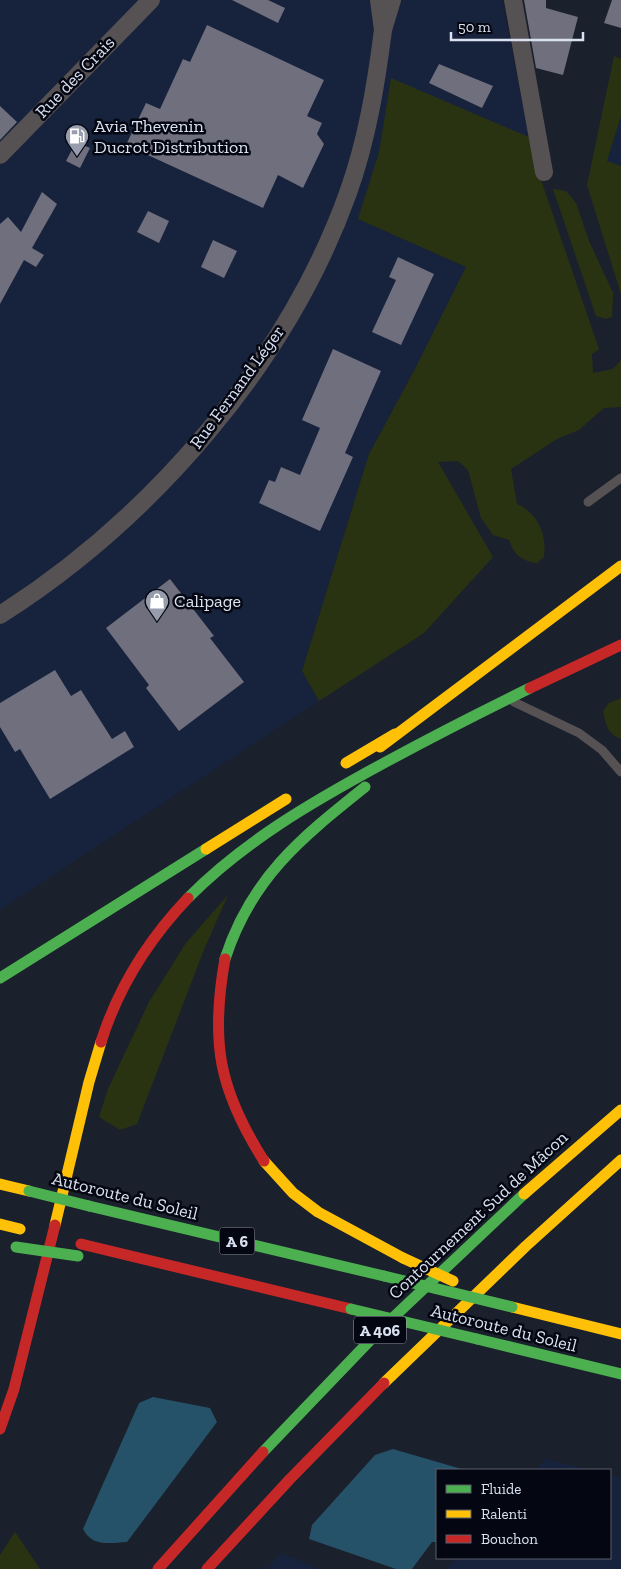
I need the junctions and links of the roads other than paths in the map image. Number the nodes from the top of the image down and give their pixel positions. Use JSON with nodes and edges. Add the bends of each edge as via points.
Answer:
{"nodes":[{"id":1,"x":151,"y":0,"type":"edge"},
{"id":2,"x":379,"y":0,"type":"edge"},
{"id":3,"x":392,"y":0,"type":"edge"},
{"id":4,"x":513,"y":0,"type":"edge"},
{"id":5,"x":383,"y":30,"type":"junction"},
{"id":6,"x":0,"y":155,"type":"edge"},
{"id":7,"x":544,"y":172,"type":"dead end"},
{"id":8,"x":621,"y":478,"type":"edge"},
{"id":9,"x":588,"y":502,"type":"dead end"},
{"id":10,"x":621,"y":566,"type":"edge"},
{"id":11,"x":0,"y":615,"type":"edge"},
{"id":12,"x":621,"y":645,"type":"edge"},
{"id":13,"x":507,"y":698,"type":"junction"},
{"id":14,"x":395,"y":734,"type":"junction"},
{"id":15,"x":419,"y":744,"type":"junction"},
{"id":16,"x":339,"y":767,"type":"dead end"},
{"id":17,"x":621,"y":772,"type":"edge"},
{"id":18,"x":298,"y":792,"type":"dead end"},
{"id":19,"x":324,"y":795,"type":"junction"},
{"id":20,"x":0,"y":978,"type":"edge"},
{"id":21,"x":621,"y":1110,"type":"edge"},
{"id":22,"x":621,"y":1160,"type":"edge"},
{"id":23,"x":0,"y":1184,"type":"edge"},
{"id":24,"x":0,"y":1224,"type":"edge"},
{"id":25,"x":12,"y":1246,"type":"dead end"},
{"id":26,"x":226,"y":1279,"type":"junction"},
{"id":27,"x":512,"y":1307,"type":"junction"},
{"id":28,"x":621,"y":1334,"type":"edge"},
{"id":29,"x":621,"y":1374,"type":"edge"},
{"id":30,"x":0,"y":1429,"type":"edge"},
{"id":31,"x":158,"y":1569,"type":"edge"},
{"id":32,"x":207,"y":1569,"type":"edge"}],
"edges":[{"from":1,"to":6,"type":"street","name":"Rue des Crais"},
{"from":2,"to":5,"type":"street","name":"Rue Fernand Léger"},
{"from":3,"to":5,"type":"street","name":"Rue Fernand Léger"},
{"from":4,"to":7,"type":"street"},
{"from":5,"to":11,"type":"street","name":"Rue Fernand Léger","via":[[368,126],[348,192],[332,233],[279,332],[236,395],[188,454],[138,506],[26,598]]},
{"from":8,"to":9,"type":"lane"},
{"from":10,"to":14,"type":"highway"},
{"from":12,"to":13,"type":"highway"},
{"from":13,"to":15,"type":"highway"},
{"from":13,"to":17,"type":"lane","via":[[579,733],[602,750]]},
{"from":14,"to":16,"type":"highway"},
{"from":14,"to":19,"type":"highway"},
{"from":15,"to":19,"type":"highway"},
{"from":15,"to":27,"type":"highway","bridge":true,"via":[[304,837],[262,882],[231,937],[222,968],[216,1009],[218,1050],[226,1089],[242,1126],[262,1160],[292,1192],[357,1236]]},
{"from":18,"to":20,"type":"highway"},
{"from":19,"to":30,"type":"highway","via":[[223,863],[195,888],[149,944],[119,995],[85,1099],[14,1389]]},
{"from":21,"to":31,"type":"highway","name":"Contournement Sud de Mâcon","number":"A 406","via":[[496,1220],[353,1356],[280,1432]]},
{"from":22,"to":32,"type":"highway","number":"A 406","via":[[508,1263],[349,1417]]},
{"from":23,"to":27,"type":"highway","name":"Autoroute du Soleil","number":"A 6","bridge":true},
{"from":24,"to":26,"type":"highway","name":"Autoroute du Soleil","number":"A 6"},
{"from":25,"to":26,"type":"highway","bridge":true},
{"from":26,"to":29,"type":"highway","name":"Autoroute du Soleil","number":"A 6","bridge":true},
{"from":27,"to":28,"type":"highway","name":"Autoroute du Soleil","number":"A 6"}]}
